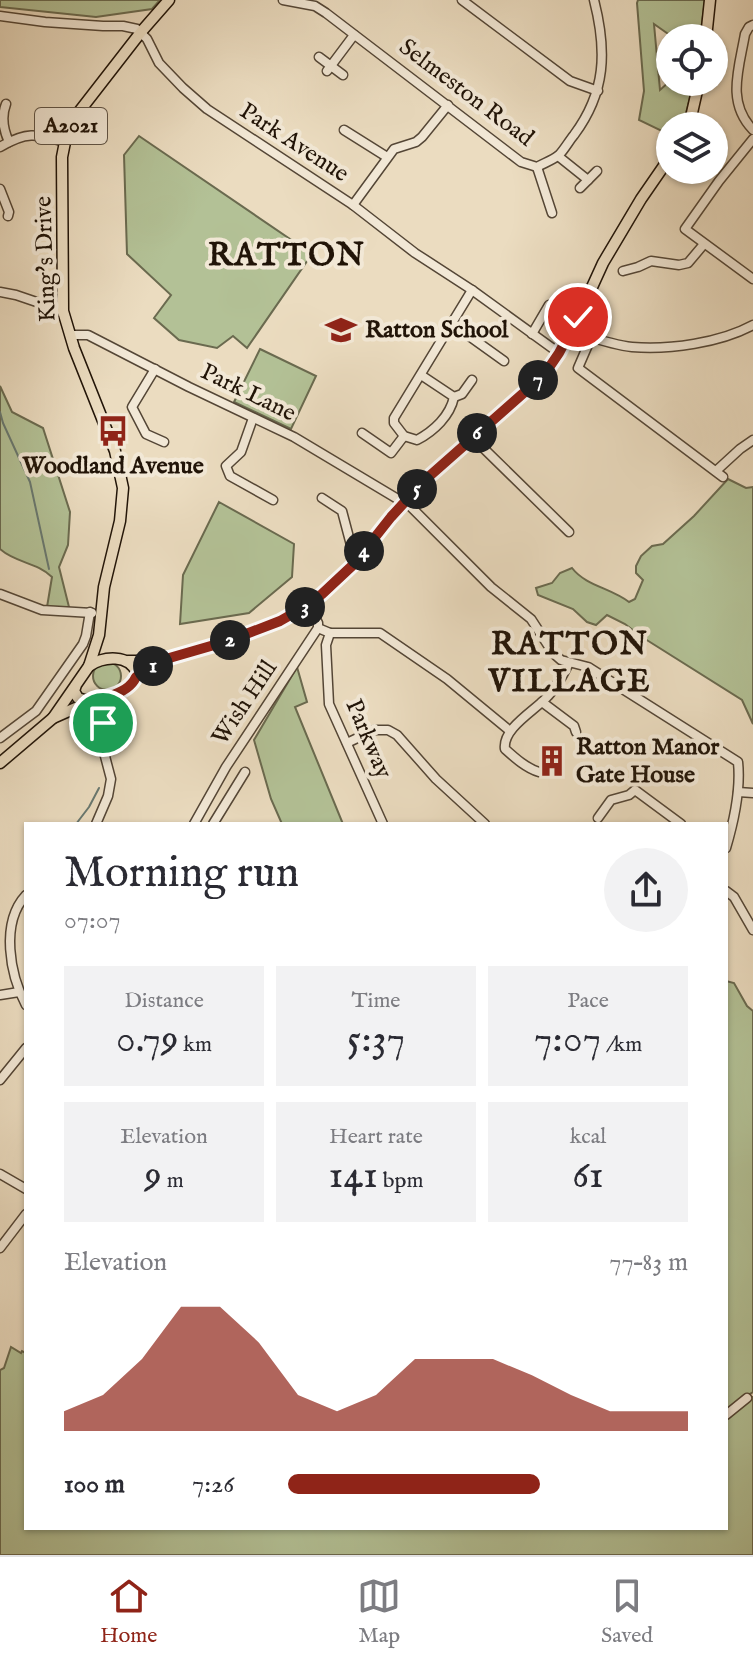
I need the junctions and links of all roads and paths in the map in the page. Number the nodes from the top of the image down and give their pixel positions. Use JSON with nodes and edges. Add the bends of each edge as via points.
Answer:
{"nodes":[{"id":1,"x":169,"y":0,"type":"edge"},
{"id":2,"x":283,"y":0,"type":"edge"},
{"id":3,"x":462,"y":0,"type":"edge"},
{"id":4,"x":594,"y":0,"type":"edge"},
{"id":5,"x":710,"y":0,"type":"edge"},
{"id":6,"x":475,"y":4,"type":"edge"},
{"id":7,"x":0,"y":16,"type":"edge"},
{"id":8,"x":707,"y":24,"type":"edge"},
{"id":9,"x":753,"y":25,"type":"edge"},
{"id":10,"x":141,"y":32,"type":"junction"},
{"id":11,"x":354,"y":35,"type":"junction"},
{"id":12,"x":319,"y":57,"type":"dead end"},
{"id":13,"x":329,"y":68,"type":"junction"},
{"id":14,"x":343,"y":75,"type":"dead end"},
{"id":15,"x":598,"y":91,"type":"junction"},
{"id":16,"x":6,"y":104,"type":"dead end"},
{"id":17,"x":448,"y":105,"type":"junction"},
{"id":18,"x":344,"y":130,"type":"dead end"},
{"id":19,"x":753,"y":130,"type":"edge"},
{"id":20,"x":753,"y":139,"type":"edge"},
{"id":21,"x":9,"y":142,"type":"junction"},
{"id":22,"x":65,"y":142,"type":"junction"},
{"id":23,"x":0,"y":147,"type":"edge"},
{"id":24,"x":558,"y":156,"type":"junction"},
{"id":25,"x":387,"y":157,"type":"junction"},
{"id":26,"x":537,"y":167,"type":"junction"},
{"id":27,"x":597,"y":171,"type":"dead end"},
{"id":28,"x":656,"y":177,"type":"edge"},
{"id":29,"x":588,"y":180,"type":"junction"},
{"id":30,"x":580,"y":188,"type":"dead end"},
{"id":31,"x":0,"y":189,"type":"edge"},
{"id":32,"x":353,"y":205,"type":"junction"},
{"id":33,"x":552,"y":213,"type":"dead end"},
{"id":34,"x":8,"y":216,"type":"dead end"},
{"id":35,"x":704,"y":244,"type":"junction"},
{"id":36,"x":623,"y":271,"type":"dead end"},
{"id":37,"x":753,"y":279,"type":"edge"},
{"id":38,"x":472,"y":290,"type":"junction"},
{"id":39,"x":0,"y":292,"type":"edge"},
{"id":40,"x":549,"y":305,"type":"dead end"},
{"id":41,"x":63,"y":311,"type":"junction"},
{"id":42,"x":451,"y":323,"type":"junction"},
{"id":43,"x":753,"y":325,"type":"edge"},
{"id":44,"x":572,"y":331,"type":"junction"},
{"id":45,"x":532,"y":334,"type":"junction"},
{"id":46,"x":70,"y":335,"type":"junction"},
{"id":47,"x":591,"y":338,"type":"junction"},
{"id":48,"x":559,"y":353,"type":"junction"},
{"id":49,"x":504,"y":361,"type":"dead end"},
{"id":50,"x":155,"y":369,"type":"junction"},
{"id":51,"x":421,"y":375,"type":"junction"},
{"id":52,"x":472,"y":380,"type":"dead end"},
{"id":53,"x":454,"y":397,"type":"junction"},
{"id":54,"x":253,"y":418,"type":"junction"},
{"id":55,"x":362,"y":433,"type":"dead end"},
{"id":56,"x":404,"y":436,"type":"junction"},
{"id":57,"x":472,"y":437,"type":"junction"},
{"id":58,"x":753,"y":440,"type":"edge"},
{"id":59,"x":164,"y":442,"type":"dead end"},
{"id":60,"x":322,"y":498,"type":"dead end"},
{"id":61,"x":273,"y":500,"type":"dead end"},
{"id":62,"x":404,"y":502,"type":"junction"},
{"id":63,"x":569,"y":532,"type":"dead end"},
{"id":64,"x":360,"y":557,"type":"junction"},
{"id":65,"x":0,"y":594,"type":"edge"},
{"id":66,"x":308,"y":605,"type":"junction"},
{"id":67,"x":95,"y":613,"type":"junction"},
{"id":68,"x":318,"y":628,"type":"junction"},
{"id":69,"x":330,"y":633,"type":"junction"},
{"id":70,"x":99,"y":635,"type":"junction"},
{"id":71,"x":116,"y":659,"type":"junction"},
{"id":72,"x":128,"y":661,"type":"junction"},
{"id":73,"x":159,"y":661,"type":"junction"},
{"id":74,"x":569,"y":663,"type":"junction"},
{"id":75,"x":89,"y":666,"type":"junction"},
{"id":76,"x":136,"y":677,"type":"junction"},
{"id":77,"x":76,"y":685,"type":"junction"},
{"id":78,"x":109,"y":696,"type":"junction"},
{"id":79,"x":94,"y":700,"type":"junction"},
{"id":80,"x":542,"y":702,"type":"junction"},
{"id":81,"x":36,"y":711,"type":"junction"},
{"id":82,"x":105,"y":713,"type":"junction"},
{"id":83,"x":49,"y":721,"type":"junction"},
{"id":84,"x":510,"y":731,"type":"junction"},
{"id":85,"x":576,"y":732,"type":"dead end"},
{"id":86,"x":0,"y":738,"type":"edge"},
{"id":87,"x":347,"y":743,"type":"junction"},
{"id":88,"x":0,"y":763,"type":"edge"},
{"id":89,"x":245,"y":772,"type":"dead end"},
{"id":90,"x":539,"y":772,"type":"dead end"},
{"id":91,"x":738,"y":792,"type":"junction"},
{"id":92,"x":753,"y":793,"type":"edge"},
{"id":93,"x":598,"y":818,"type":"dead end"},
{"id":94,"x":97,"y":822,"type":"edge"},
{"id":95,"x":195,"y":822,"type":"edge"},
{"id":96,"x":214,"y":822,"type":"edge"},
{"id":97,"x":382,"y":822,"type":"edge"},
{"id":98,"x":483,"y":822,"type":"edge"},
{"id":99,"x":678,"y":822,"type":"edge"},
{"id":100,"x":728,"y":839,"type":"edge"},
{"id":101,"x":728,"y":892,"type":"edge"},
{"id":102,"x":24,"y":898,"type":"edge"},
{"id":103,"x":753,"y":930,"type":"edge"},
{"id":104,"x":19,"y":992,"type":"junction"},
{"id":105,"x":0,"y":995,"type":"edge"},
{"id":106,"x":24,"y":1001,"type":"edge"},
{"id":107,"x":24,"y":1050,"type":"edge"},
{"id":108,"x":0,"y":1080,"type":"edge"},
{"id":109,"x":0,"y":1174,"type":"edge"},
{"id":110,"x":24,"y":1188,"type":"edge"},
{"id":111,"x":24,"y":1217,"type":"edge"},
{"id":112,"x":0,"y":1248,"type":"edge"},
{"id":113,"x":747,"y":1398,"type":"dead end"},
{"id":114,"x":728,"y":1413,"type":"edge"}],
"edges":[{"from":1,"to":10,"type":"main road","name":"King's Drive","number":"A2021"},
{"from":2,"to":11,"type":"street","name":"Selmeston Road","via":[[315,6]]},
{"from":3,"to":6,"type":"street"},
{"from":4,"to":15,"type":"street","name":"Selmeston Road","via":[[602,50]]},
{"from":5,"to":8,"type":"main road"},
{"from":6,"to":15,"type":"street","via":[[570,81]]},
{"from":7,"to":10,"type":"street"},
{"from":9,"to":19,"type":"street","via":[[745,34],[736,90],[737,106]]},
{"from":10,"to":22,"type":"main road","name":"King's Drive","number":"A2021","via":[[75,117]]},
{"from":10,"to":32,"type":"street","name":"Park Avenue","via":[[159,63],[207,109]]},
{"from":11,"to":13,"type":"street"},
{"from":11,"to":17,"type":"street","name":"Selmeston Road"},
{"from":12,"to":13,"type":"street"},
{"from":13,"to":14,"type":"street"},
{"from":15,"to":24,"type":"street","name":"Selmeston Road","via":[[585,120]]},
{"from":16,"to":21,"type":"street","via":[[4,130]]},
{"from":17,"to":25,"type":"street","via":[[422,137]]},
{"from":17,"to":26,"type":"street","name":"Selmeston Road","via":[[521,162]]},
{"from":18,"to":25,"type":"street"},
{"from":20,"to":35,"type":"street","via":[[685,229]]},
{"from":21,"to":22,"type":"street","via":[[38,135]]},
{"from":21,"to":23,"type":"street"},
{"from":22,"to":41,"type":"main road","name":"King's Drive","number":"A2021"},
{"from":24,"to":26,"type":"street","name":"Selmeston Road"},
{"from":24,"to":29,"type":"street","name":"Selmeston Road"},
{"from":25,"to":32,"type":"street"},
{"from":26,"to":33,"type":"street"},
{"from":27,"to":29,"type":"street"},
{"from":28,"to":44,"type":"main road","via":[[603,263]]},
{"from":29,"to":30,"type":"street"},
{"from":31,"to":34,"type":"street"},
{"from":32,"to":38,"type":"street","name":"Park Avenue"},
{"from":35,"to":36,"type":"street","via":[[688,263],[651,261]]},
{"from":35,"to":37,"type":"street"},
{"from":38,"to":42,"type":"street"},
{"from":38,"to":45,"type":"street","name":"Park Avenue"},
{"from":39,"to":41,"type":"street"},
{"from":40,"to":45,"type":"street"},
{"from":41,"to":46,"type":"main road","name":"King's Drive","number":"A2021"},
{"from":42,"to":49,"type":"street"},
{"from":42,"to":51,"type":"street"},
{"from":43,"to":47,"type":"street","via":[[676,347],[631,347]]},
{"from":44,"to":47,"type":"street"},
{"from":44,"to":48,"type":"main road"},
{"from":45,"to":48,"type":"street","name":"Park Avenue"},
{"from":46,"to":50,"type":"street","name":"Park Lane","via":[[88,335]]},
{"from":46,"to":67,"type":"main road","name":"King's Drive","number":"A2021","via":[[115,451],[123,488],[120,521]]},
{"from":47,"to":58,"type":"street","via":[[578,368],[720,474]]},
{"from":48,"to":57,"type":"main road","via":[[544,375]]},
{"from":50,"to":54,"type":"street","name":"Park Lane"},
{"from":50,"to":59,"type":"street","via":[[132,407],[146,434]]},
{"from":51,"to":53,"type":"street"},
{"from":51,"to":56,"type":"street","via":[[394,418]]},
{"from":52,"to":53,"type":"street"},
{"from":53,"to":56,"type":"street","via":[[452,408],[428,434],[417,440]]},
{"from":54,"to":61,"type":"street","via":[[241,452],[226,466],[230,476]]},
{"from":54,"to":62,"type":"street","name":"Park Lane"},
{"from":55,"to":56,"type":"street","via":[[391,453]]},
{"from":57,"to":62,"type":"main road"},
{"from":57,"to":63,"type":"street"},
{"from":60,"to":64,"type":"street","via":[[342,511],[351,545]]},
{"from":62,"to":64,"type":"main road"},
{"from":62,"to":74,"type":"street","name":"Park Lane","via":[[531,619],[553,653]]},
{"from":64,"to":66,"type":"main road"},
{"from":65,"to":67,"type":"street","via":[[42,610]]},
{"from":66,"to":68,"type":"street"},
{"from":66,"to":73,"type":"main road","via":[[256,631]]},
{"from":67,"to":70,"type":"main road","name":"King's Drive","number":"A2021"},
{"from":67,"to":81,"type":"street","via":[[83,644]]},
{"from":68,"to":69,"type":"street"},
{"from":68,"to":95,"type":"street","name":"Wish Hill"},
{"from":69,"to":84,"type":"street","via":[[380,633]]},
{"from":69,"to":87,"type":"street","name":"Parkway","via":[[329,704]]},
{"from":70,"to":71,"type":"main road","via":[[104,649]]},
{"from":70,"to":75,"type":"main road","name":"King's Drive","number":"A2021"},
{"from":71,"to":72,"type":"main road"},
{"from":71,"to":75,"type":"main road"},
{"from":72,"to":73,"type":"main road"},
{"from":72,"to":76,"type":"main road","via":[[136,668]]},
{"from":73,"to":76,"type":"main road"},
{"from":74,"to":80,"type":"street"},
{"from":74,"to":91,"type":"street","via":[[588,667],[738,762]]},
{"from":75,"to":77,"type":"main road","name":"King's Drive"},
{"from":76,"to":78,"type":"main road","via":[[122,692]]},
{"from":77,"to":79,"type":"main road","via":[[78,698]]},
{"from":77,"to":83,"type":"main road","name":"King's Drive"},
{"from":78,"to":79,"type":"main road"},
{"from":78,"to":82,"type":"street"},
{"from":79,"to":82,"type":"street"},
{"from":79,"to":83,"type":"main road"},
{"from":80,"to":84,"type":"street"},
{"from":80,"to":85,"type":"street"},
{"from":81,"to":83,"type":"street"},
{"from":81,"to":86,"type":"street"},
{"from":82,"to":94,"type":"street","via":[[101,741],[111,779]]},
{"from":83,"to":88,"type":"main road"},
{"from":84,"to":90,"type":"street","via":[[505,749]]},
{"from":87,"to":97,"type":"street","name":"Parkway"},
{"from":87,"to":98,"type":"street","via":[[374,730],[397,735]]},
{"from":89,"to":96,"type":"street"},
{"from":91,"to":92,"type":"street"},
{"from":91,"to":100,"type":"street"},
{"from":93,"to":99,"type":"street","via":[[611,800],[635,790]]},
{"from":101,"to":103,"type":"street"},
{"from":102,"to":104,"type":"street","via":[[11,931]]},
{"from":104,"to":105,"type":"street"},
{"from":104,"to":106,"type":"street"},
{"from":107,"to":108,"type":"street"},
{"from":109,"to":110,"type":"street"},
{"from":111,"to":112,"type":"street"},
{"from":113,"to":114,"type":"street"}]}
